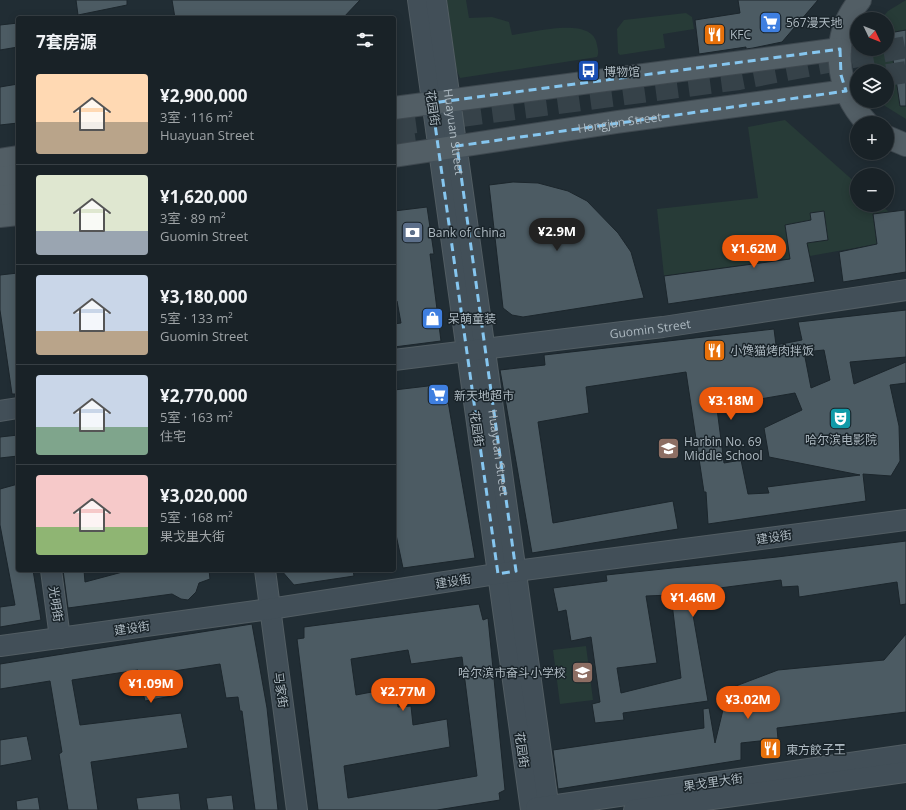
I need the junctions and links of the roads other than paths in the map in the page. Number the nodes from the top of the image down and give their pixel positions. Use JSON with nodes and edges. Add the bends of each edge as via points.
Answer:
{"nodes":[{"id":1,"x":418,"y":0,"type":"edge"},
{"id":2,"x":436,"y":0,"type":"edge"},
{"id":3,"x":860,"y":0,"type":"edge"},
{"id":4,"x":840,"y":49,"type":"junction"},
{"id":5,"x":846,"y":91,"type":"junction"},
{"id":6,"x":441,"y":102,"type":"junction"},
{"id":7,"x":396,"y":108,"type":"edge"},
{"id":8,"x":861,"y":116,"type":"edge"},
{"id":9,"x":894,"y":140,"type":"edge"},
{"id":10,"x":906,"y":145,"type":"edge"},
{"id":11,"x":448,"y":147,"type":"junction"},
{"id":12,"x":396,"y":156,"type":"edge"},
{"id":13,"x":16,"y":158,"type":"edge"},
{"id":14,"x":0,"y":160,"type":"edge"},
{"id":15,"x":16,"y":176,"type":"edge"},
{"id":16,"x":0,"y":178,"type":"edge"},
{"id":17,"x":16,"y":195,"type":"edge"},
{"id":18,"x":0,"y":197,"type":"edge"},
{"id":19,"x":16,"y":214,"type":"edge"},
{"id":20,"x":0,"y":216,"type":"edge"},
{"id":21,"x":906,"y":290,"type":"edge"},
{"id":22,"x":476,"y":349,"type":"junction"},
{"id":23,"x":396,"y":360,"type":"edge"},
{"id":24,"x":16,"y":408,"type":"edge"},
{"id":25,"x":0,"y":410,"type":"edge"},
{"id":26,"x":906,"y":520,"type":"edge"},
{"id":27,"x":51,"y":572,"type":"edge"},
{"id":28,"x":265,"y":572,"type":"edge"},
{"id":29,"x":507,"y":573,"type":"junction"},
{"id":30,"x":270,"y":609,"type":"junction"},
{"id":31,"x":60,"y":638,"type":"junction"},
{"id":32,"x":0,"y":646,"type":"edge"},
{"id":33,"x":906,"y":755,"type":"edge"},
{"id":34,"x":906,"y":772,"type":"edge"},
{"id":35,"x":536,"y":809,"type":"edge"},
{"id":36,"x":297,"y":810,"type":"edge"},
{"id":37,"x":634,"y":810,"type":"edge"}],
"edges":[{"from":1,"to":6,"type":"street","name":"花园街"},
{"from":2,"to":6,"type":"street","name":"Huayuan Street"},
{"from":3,"to":4,"type":"main road","via":[[848,19]]},
{"from":4,"to":5,"type":"main road","via":[[841,75]]},
{"from":4,"to":6,"type":"main road"},
{"from":5,"to":8,"type":"main road"},
{"from":5,"to":11,"type":"main road","name":"Hongjun Street"},
{"from":6,"to":7,"type":"main road"},
{"from":6,"to":11,"type":"street","name":"Huayuan Street"},
{"from":9,"to":10,"type":"main road"},
{"from":11,"to":12,"type":"main road","name":"Hongjun Street"},
{"from":11,"to":22,"type":"street"},
{"from":13,"to":14,"type":"main road"},
{"from":15,"to":16,"type":"main road"},
{"from":17,"to":18,"type":"main road"},
{"from":19,"to":20,"type":"main road"},
{"from":21,"to":22,"type":"street","name":"Guomin Street","via":[[663,327]]},
{"from":22,"to":23,"type":"street","name":"Guomin Street"},
{"from":22,"to":29,"type":"street","name":"Huayuan Street"},
{"from":24,"to":25,"type":"street"},
{"from":26,"to":29,"type":"street","name":"建设街"},
{"from":27,"to":31,"type":"street","name":"光明街"},
{"from":28,"to":30,"type":"street","name":"马家街"},
{"from":29,"to":30,"type":"street","name":"建设街"},
{"from":29,"to":35,"type":"street","name":"Huayuan Street"},
{"from":30,"to":31,"type":"street","name":"建设街"},
{"from":30,"to":36,"type":"street","name":"马家街"},
{"from":31,"to":32,"type":"street","name":"建设街"},
{"from":33,"to":35,"type":"street","name":"果戈里大街"},
{"from":34,"to":37,"type":"street","name":"果戈里大街"}]}
